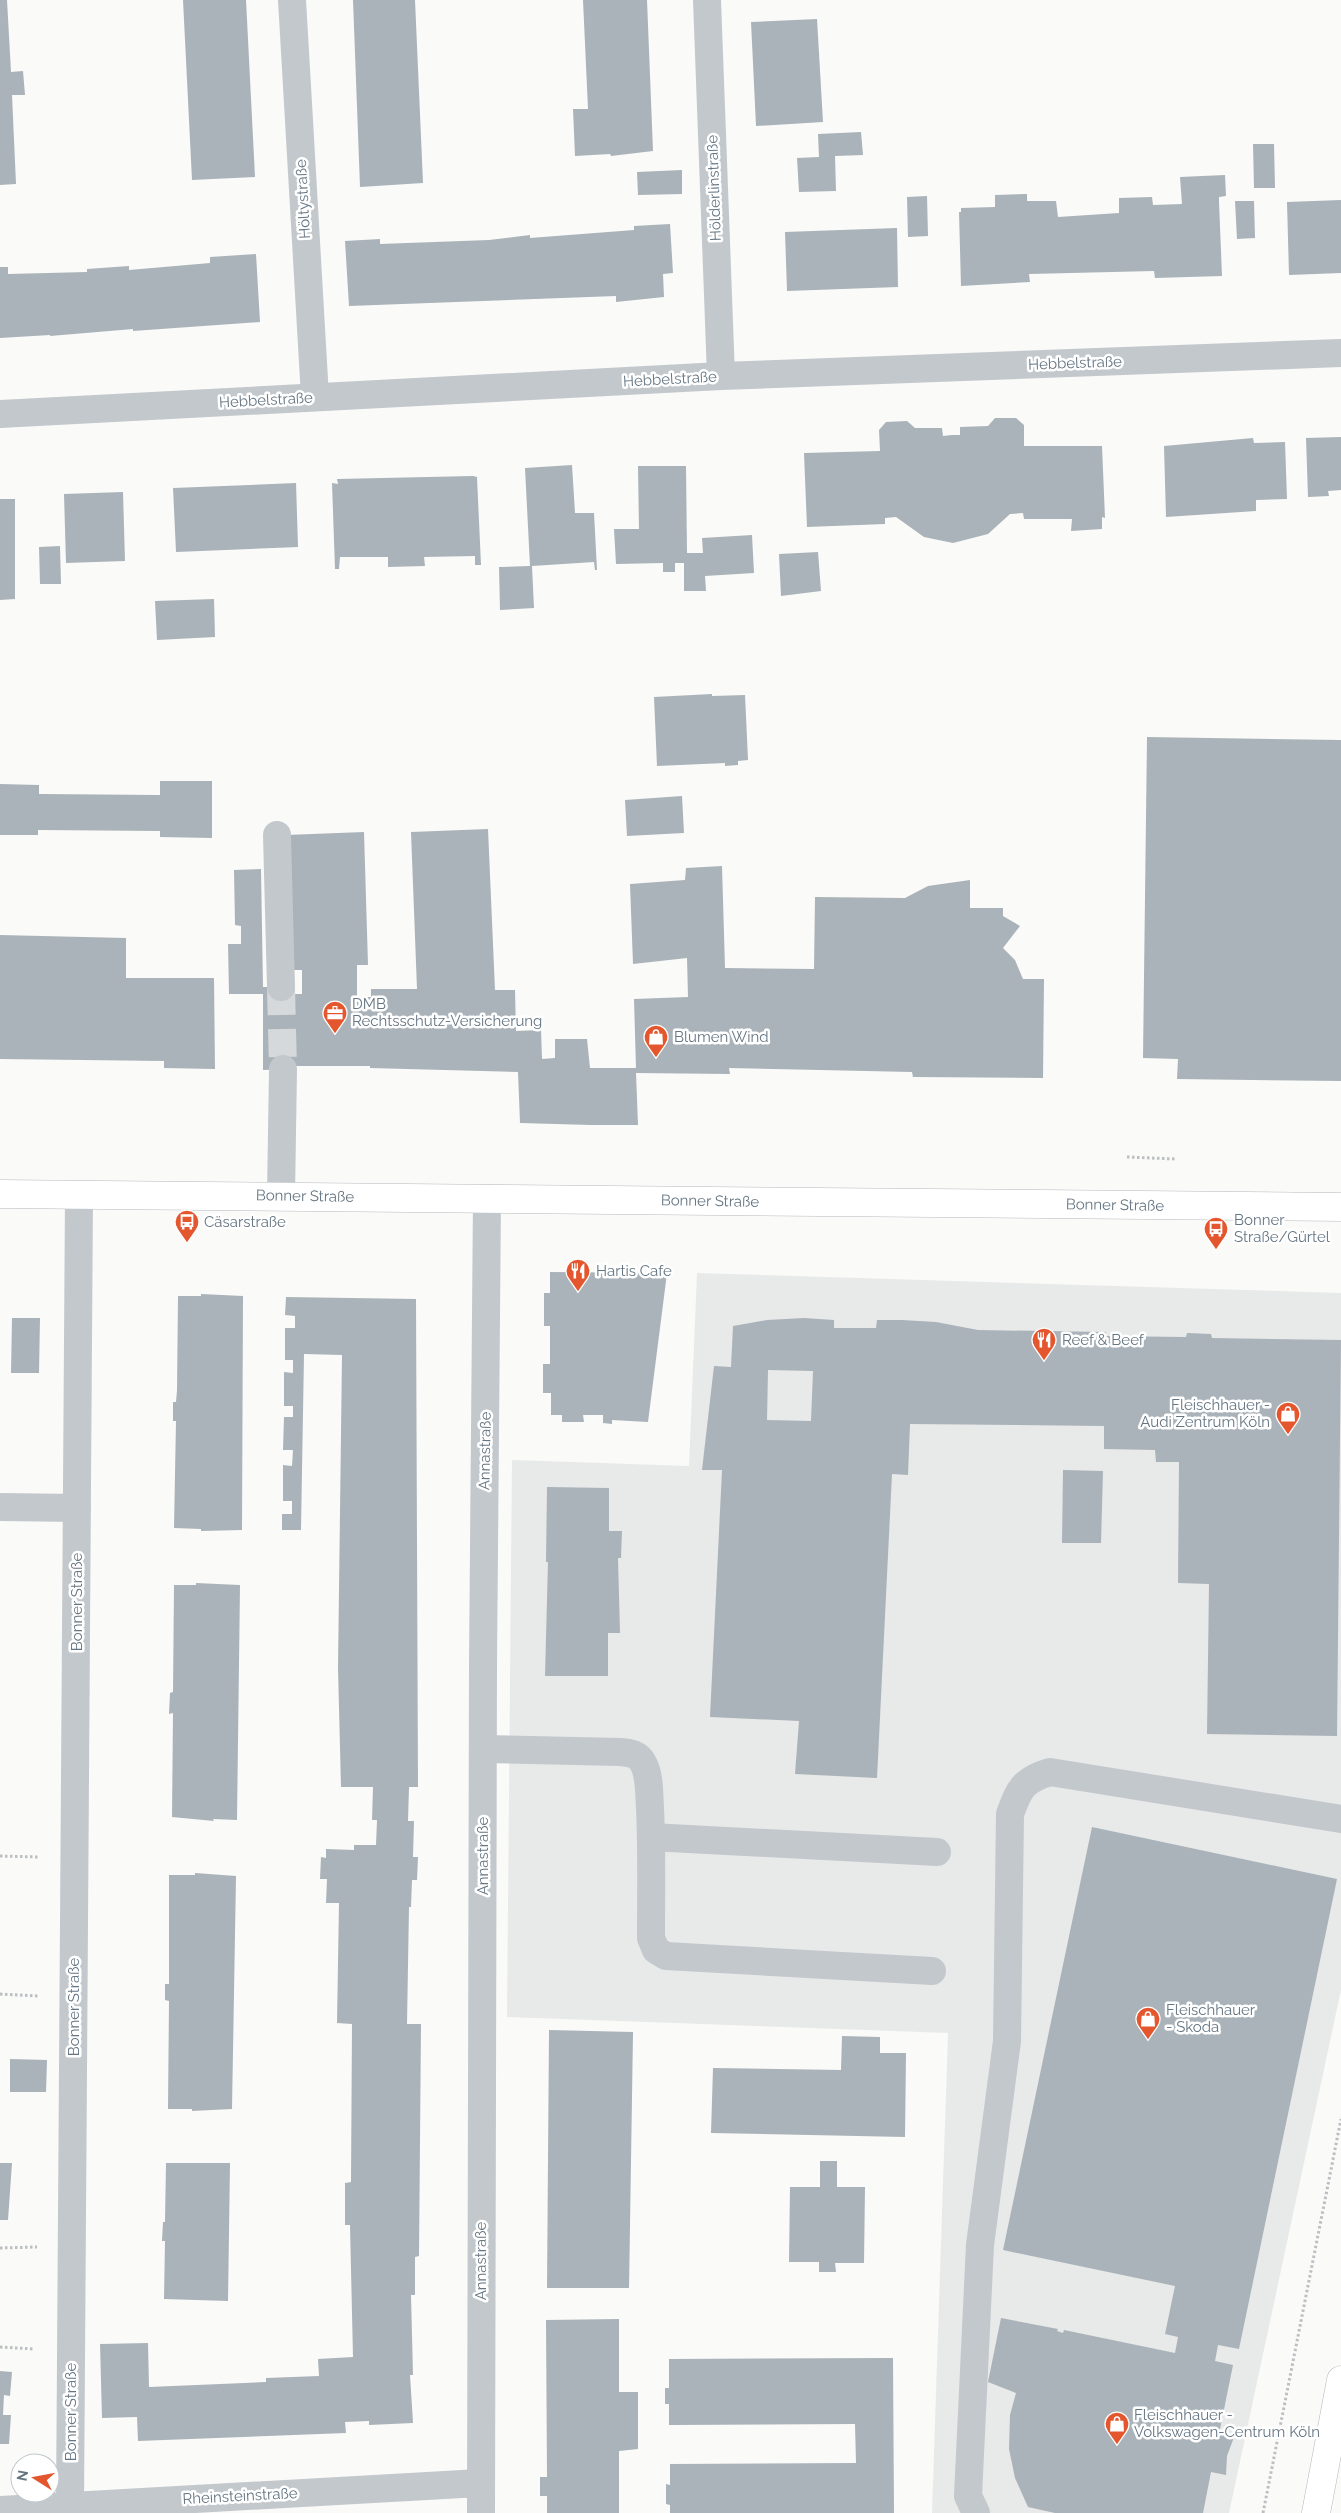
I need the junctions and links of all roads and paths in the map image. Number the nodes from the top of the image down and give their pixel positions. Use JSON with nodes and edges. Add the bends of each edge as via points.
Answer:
{"nodes":[{"id":1,"x":292,"y":0,"type":"edge"},
{"id":2,"x":707,"y":0,"type":"edge"},
{"id":3,"x":1341,"y":353,"type":"edge"},
{"id":4,"x":721,"y":376,"type":"junction"},
{"id":5,"x":315,"y":397,"type":"junction"},
{"id":6,"x":0,"y":414,"type":"edge"},
{"id":7,"x":277,"y":835,"type":"dead end"},
{"id":8,"x":281,"y":987,"type":"tunnel mouth"},
{"id":9,"x":282,"y":1069,"type":"tunnel mouth"},
{"id":10,"x":1127,"y":1157,"type":"dead end"},
{"id":11,"x":1175,"y":1159,"type":"dead end"},
{"id":12,"x":0,"y":1194,"type":"edge"},
{"id":13,"x":79,"y":1195,"type":"junction"},
{"id":14,"x":281,"y":1196,"type":"junction"},
{"id":15,"x":487,"y":1198,"type":"junction"},
{"id":16,"x":1341,"y":1207,"type":"edge"},
{"id":17,"x":0,"y":1508,"type":"edge"},
{"id":18,"x":77,"y":1508,"type":"junction"},
{"id":19,"x":483,"y":1749,"type":"junction"},
{"id":20,"x":1341,"y":1819,"type":"edge"},
{"id":21,"x":651,"y":1837,"type":"junction"},
{"id":22,"x":937,"y":1852,"type":"dead end"},
{"id":23,"x":932,"y":1971,"type":"dead end"},
{"id":24,"x":1341,"y":2118,"type":"edge"},
{"id":25,"x":1341,"y":2380,"type":"edge"},
{"id":26,"x":480,"y":2483,"type":"junction"},
{"id":27,"x":70,"y":2506,"type":"junction"},
{"id":28,"x":0,"y":2510,"type":"edge"},
{"id":29,"x":481,"y":2513,"type":"edge"},
{"id":30,"x":976,"y":2513,"type":"edge"},
{"id":31,"x":1263,"y":2513,"type":"edge"},
{"id":32,"x":1316,"y":2513,"type":"edge"}],
"edges":[{"from":1,"to":5,"type":"street","name":"Höltystraße"},
{"from":2,"to":4,"type":"street","name":"Hölderlinstraße"},
{"from":3,"to":4,"type":"street","name":"Hebbelstraße"},
{"from":4,"to":5,"type":"street","name":"Hebbelstraße"},
{"from":5,"to":6,"type":"street","name":"Hebbelstraße"},
{"from":7,"to":8,"type":"street"},
{"from":9,"to":14,"type":"street"},
{"from":10,"to":11,"type":"path"},
{"from":12,"to":13,"type":"main road","name":"Bonner Straße"},
{"from":13,"to":14,"type":"main road","name":"Bonner Straße"},
{"from":13,"to":18,"type":"street","name":"Bonner Straße"},
{"from":14,"to":15,"type":"main road","name":"Bonner Straße"},
{"from":15,"to":16,"type":"main road","name":"Bonner Straße"},
{"from":15,"to":19,"type":"street","name":"Annastraße"},
{"from":17,"to":18,"type":"street"},
{"from":18,"to":27,"type":"street","name":"Bonner Straße"},
{"from":19,"to":21,"type":"street","via":[[635,1754],[644,1764],[649,1788]]},
{"from":19,"to":26,"type":"street","name":"Annastraße"},
{"from":20,"to":30,"type":"street","via":[[1050,1772],[1032,1778],[1018,1792],[1010,1814],[1007,2041],[980,2245],[968,2496]]},
{"from":21,"to":22,"type":"street"},
{"from":21,"to":23,"type":"street","via":[[651,1938],[656,1950],[666,1956]]},
{"from":24,"to":31,"type":"path"},
{"from":25,"to":32,"type":"main road"},
{"from":26,"to":27,"type":"street","name":"Rheinsteinstraße"},
{"from":26,"to":29,"type":"street","name":"Annastraße"},
{"from":27,"to":28,"type":"street","name":"Rheinsteinstraße"}]}
